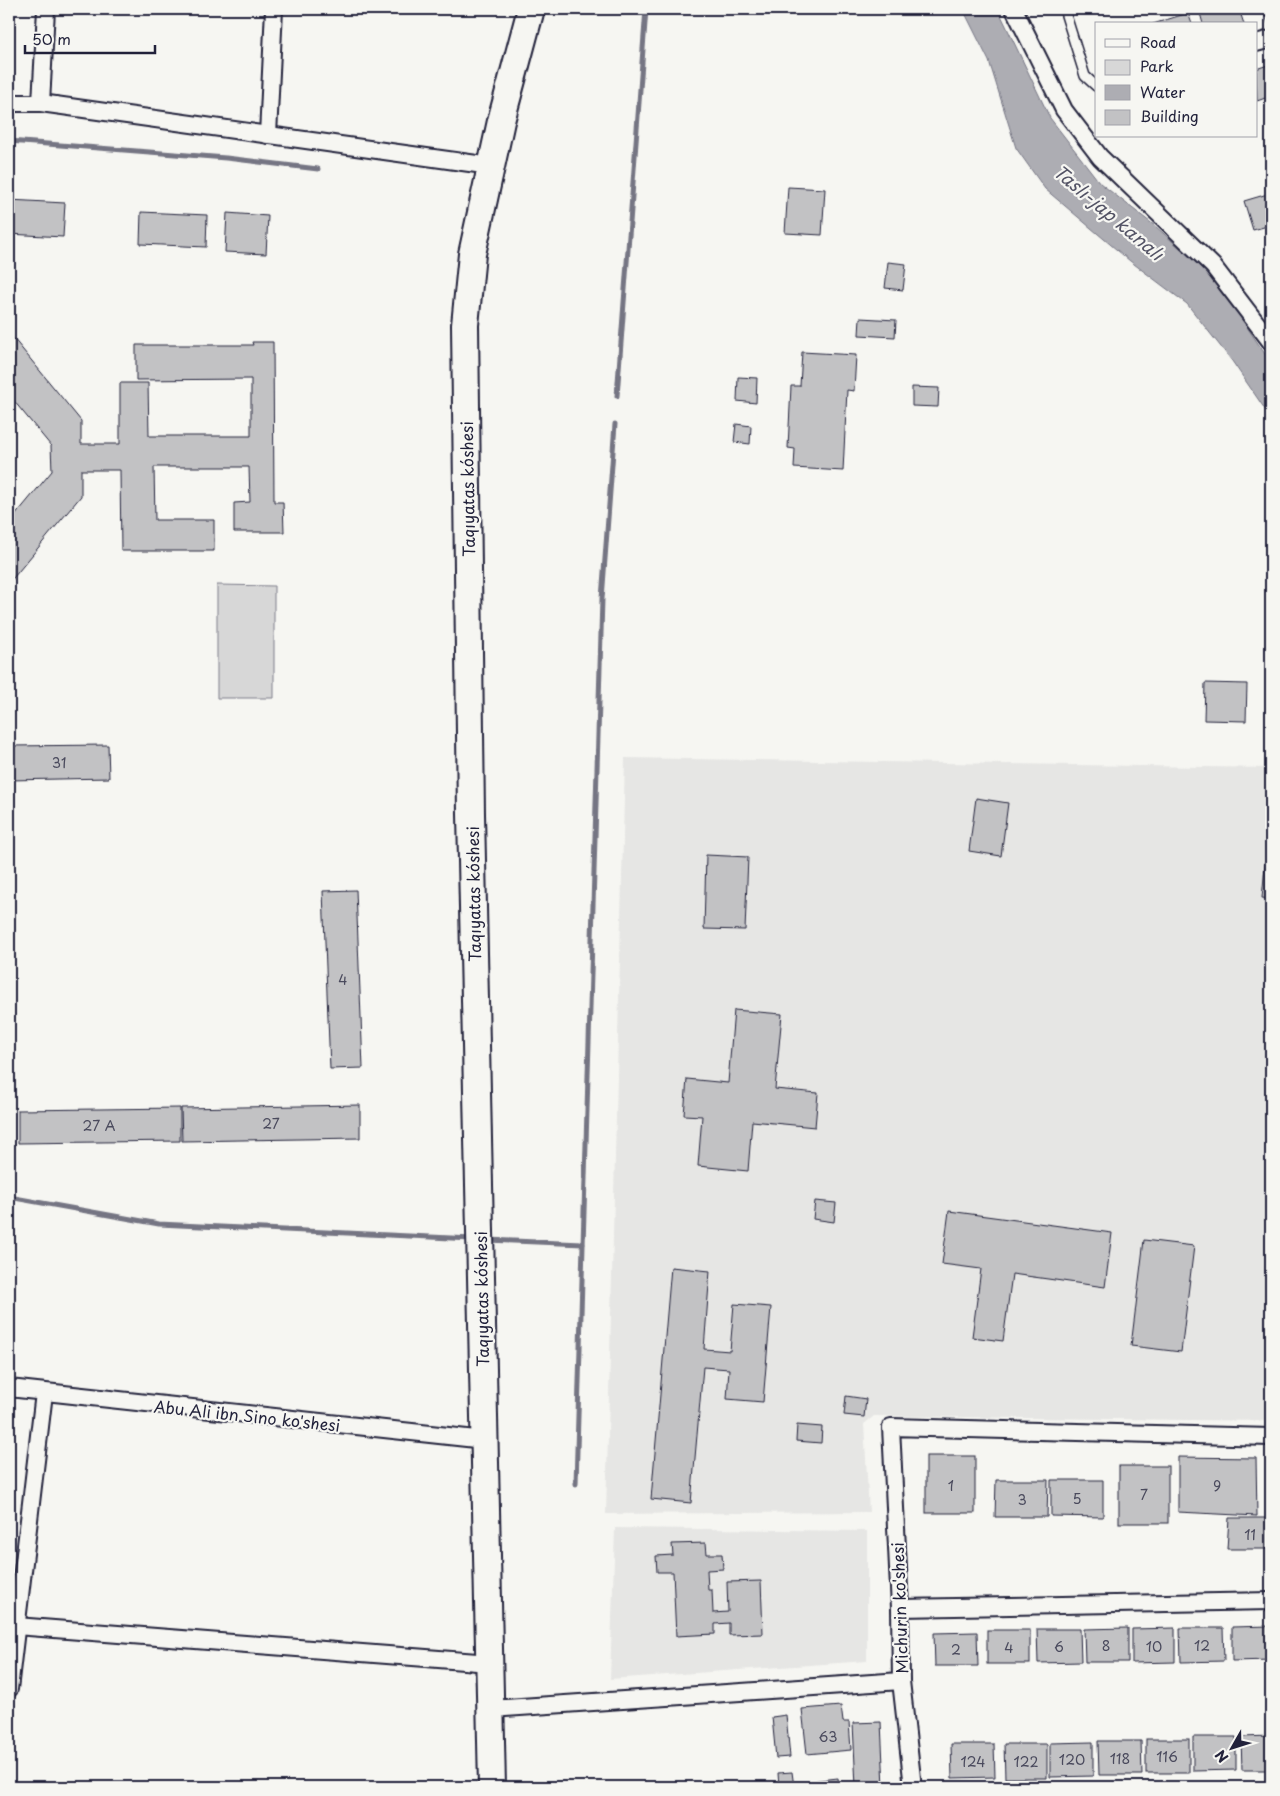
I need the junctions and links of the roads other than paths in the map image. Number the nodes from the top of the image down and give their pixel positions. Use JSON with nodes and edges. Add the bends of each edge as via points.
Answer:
{"nodes":[{"id":1,"x":46,"y":9,"type":"edge"},
{"id":2,"x":274,"y":9,"type":"edge"},
{"id":3,"x":531,"y":9,"type":"edge"},
{"id":4,"x":1014,"y":9,"type":"edge"},
{"id":5,"x":1064,"y":9,"type":"edge"},
{"id":6,"x":1271,"y":39,"type":"edge"},
{"id":7,"x":1258,"y":42,"type":"edge"},
{"id":8,"x":1095,"y":85,"type":"edge"},
{"id":9,"x":9,"y":103,"type":"edge"},
{"id":10,"x":41,"y":104,"type":"junction"},
{"id":11,"x":268,"y":135,"type":"junction"},
{"id":12,"x":491,"y":166,"type":"junction"},
{"id":13,"x":1271,"y":342,"type":"edge"},
{"id":14,"x":9,"y":1388,"type":"edge"},
{"id":15,"x":44,"y":1393,"type":"junction"},
{"id":16,"x":1271,"y":1437,"type":"edge"},
{"id":17,"x":485,"y":1440,"type":"junction"},
{"id":18,"x":1271,"y":1601,"type":"edge"},
{"id":19,"x":900,"y":1608,"type":"junction"},
{"id":20,"x":16,"y":1626,"type":"junction"},
{"id":21,"x":490,"y":1663,"type":"junction"},
{"id":22,"x":901,"y":1681,"type":"junction"},
{"id":23,"x":9,"y":1690,"type":"edge"},
{"id":24,"x":491,"y":1709,"type":"junction"},
{"id":25,"x":492,"y":1787,"type":"edge"},
{"id":26,"x":912,"y":1787,"type":"edge"}],
"edges":[{"from":1,"to":10,"type":"street"},
{"from":2,"to":11,"type":"street"},
{"from":3,"to":12,"type":"main road","name":"Taqıyatas kóshesi"},
{"from":4,"to":13,"type":"street","via":[[1064,110],[1100,157],[1213,266]]},
{"from":5,"to":8,"type":"lane","via":[[1085,76]]},
{"from":6,"to":7,"type":"street"},
{"from":9,"to":10,"type":"street"},
{"from":10,"to":11,"type":"street"},
{"from":11,"to":12,"type":"street"},
{"from":12,"to":17,"type":"main road","name":"Taqıyatas kóshesi","via":[[472,254],[465,325],[471,824]]},
{"from":14,"to":15,"type":"street","name":"Abu Ali ibn Sino ko'shesi"},
{"from":15,"to":17,"type":"street","name":"Abu Ali ibn Sino ko'shesi"},
{"from":15,"to":20,"type":"street"},
{"from":16,"to":19,"type":"street","name":"Michurin ko'shesi","via":[[891,1427]]},
{"from":17,"to":21,"type":"main road","name":"Taqıyatas kóshesi"},
{"from":18,"to":19,"type":"street"},
{"from":19,"to":22,"type":"street","name":"Michurin ko'shesi"},
{"from":20,"to":21,"type":"street"},
{"from":20,"to":23,"type":"street"},
{"from":21,"to":24,"type":"main road","name":"Taqıyatas kóshesi"},
{"from":22,"to":24,"type":"street"},
{"from":22,"to":26,"type":"street","name":"Michurin ko'shesi"},
{"from":24,"to":25,"type":"main road","name":"Taqıyatas kóshesi"}]}
